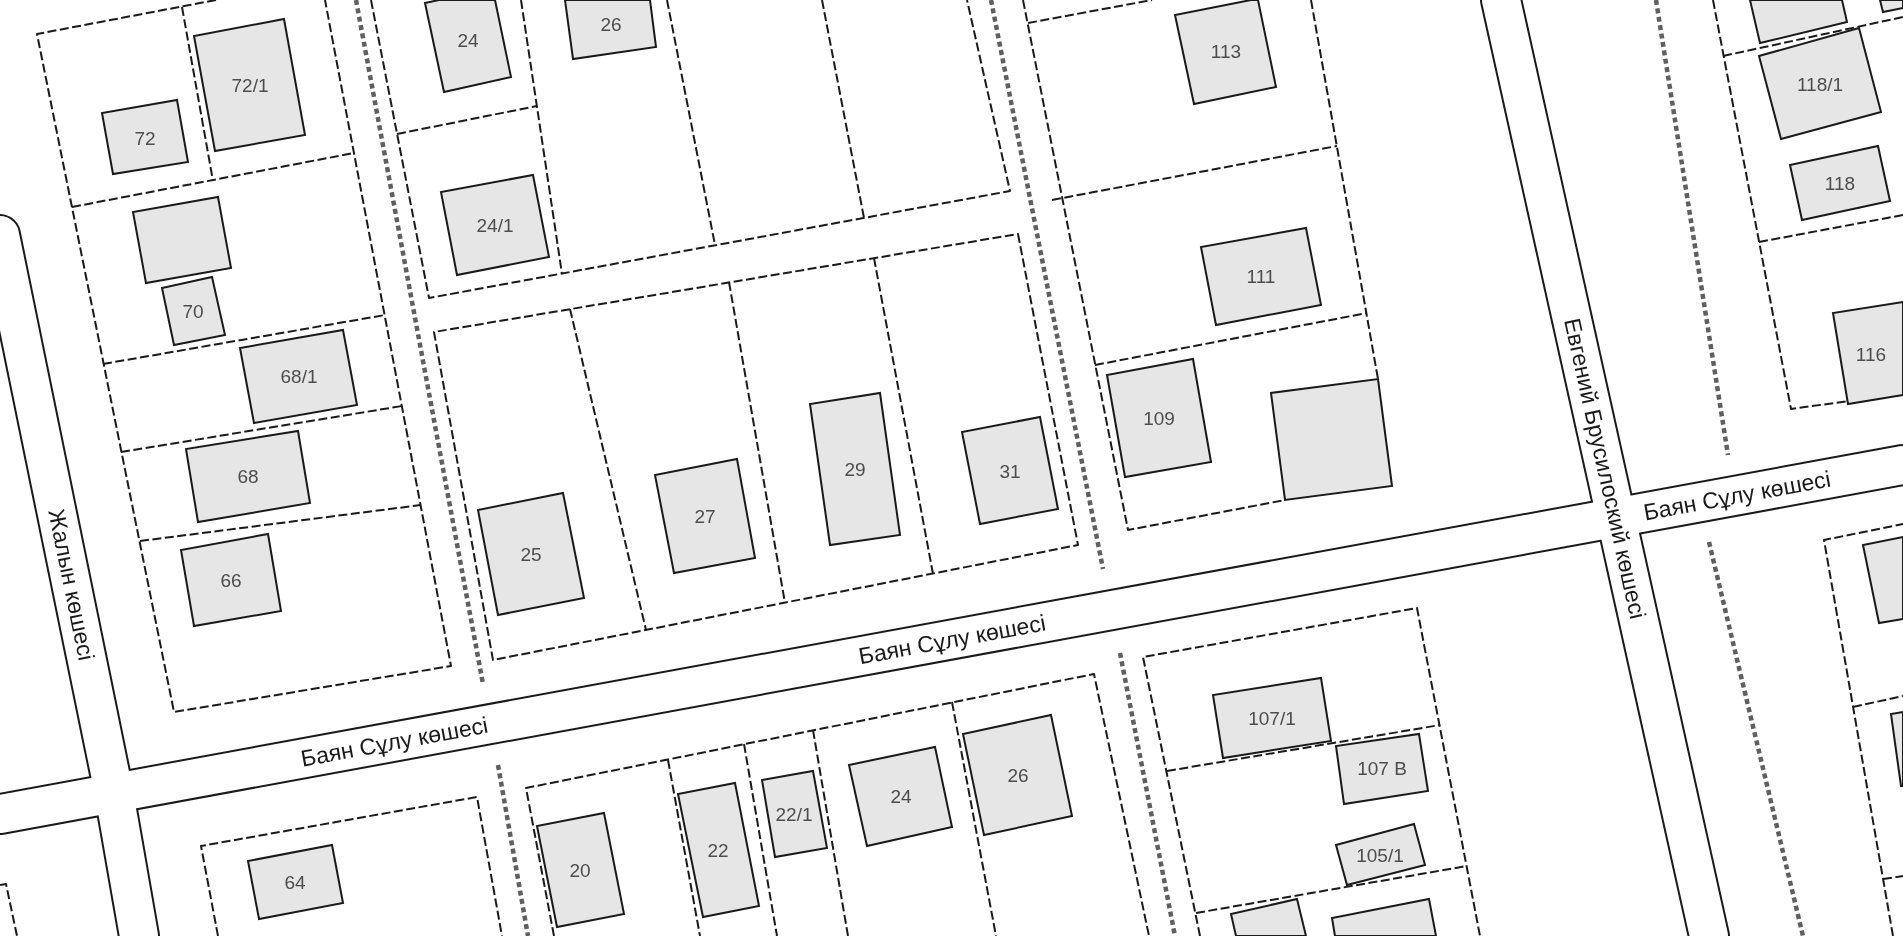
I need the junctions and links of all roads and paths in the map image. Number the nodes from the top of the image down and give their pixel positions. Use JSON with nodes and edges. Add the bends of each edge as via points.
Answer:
{"nodes":[{"id":1,"x":356,"y":0,"type":"edge"},
{"id":2,"x":991,"y":0,"type":"edge"},
{"id":3,"x":1501,"y":0,"type":"edge"},
{"id":4,"x":0,"y":235,"type":"edge"},
{"id":5,"x":1903,"y":465,"type":"edge"},
{"id":6,"x":1616,"y":518,"type":"junction"},
{"id":7,"x":1111,"y":609,"type":"junction"},
{"id":8,"x":491,"y":725,"type":"junction"},
{"id":9,"x":114,"y":793,"type":"junction"},
{"id":10,"x":0,"y":814,"type":"edge"},
{"id":11,"x":139,"y":936,"type":"edge"},
{"id":12,"x":528,"y":936,"type":"edge"},
{"id":13,"x":1175,"y":936,"type":"edge"},
{"id":14,"x":1709,"y":936,"type":"edge"}],
"edges":[{"from":1,"to":8,"type":"path"},
{"from":2,"to":7,"type":"path"},
{"from":3,"to":6,"type":"street","name":"Евгений Брусилоский көшесі"},
{"from":4,"to":9,"type":"street","name":"Жалын көшесі"},
{"from":5,"to":6,"type":"street","name":"Баян Сұлу көшесі"},
{"from":6,"to":7,"type":"street","name":"Баян Сұлу көшесі"},
{"from":6,"to":14,"type":"street","name":"Евгений Брусилоский көшесі"},
{"from":7,"to":8,"type":"street","name":"Баян Сұлу көшесі"},
{"from":7,"to":13,"type":"path"},
{"from":8,"to":9,"type":"street","name":"Баян Сұлу көшесі"},
{"from":8,"to":12,"type":"path"},
{"from":9,"to":10,"type":"street","name":"Баян Сұлу көшесі"},
{"from":9,"to":11,"type":"street","name":"Жалын көшесі"}]}
